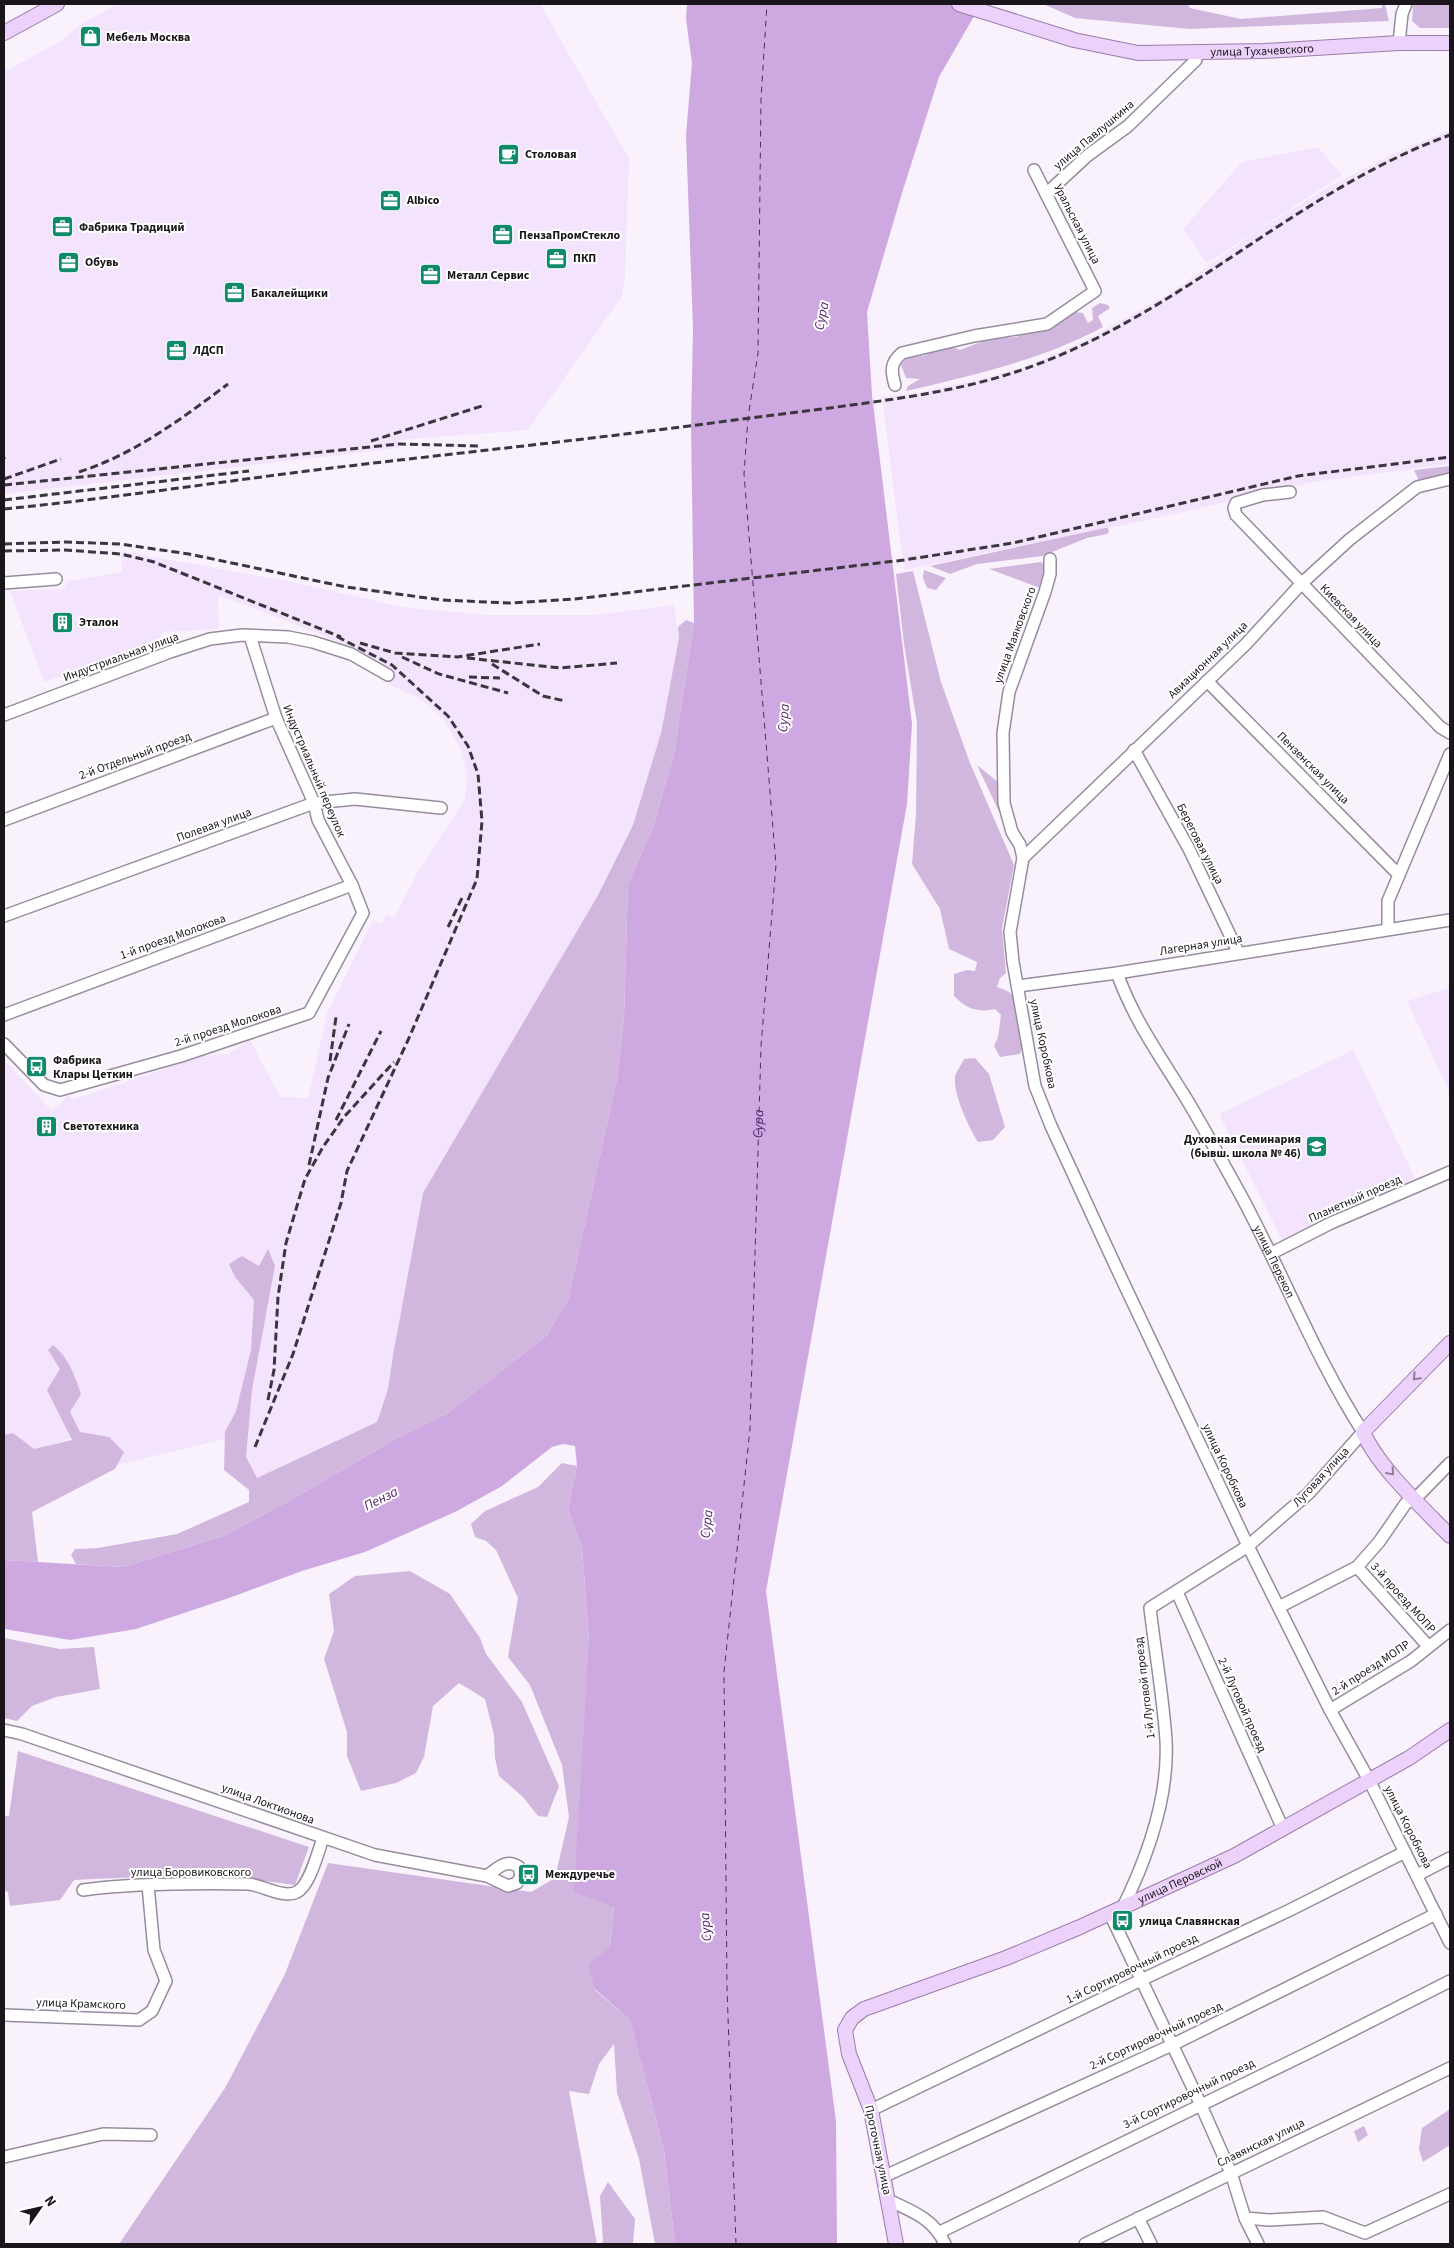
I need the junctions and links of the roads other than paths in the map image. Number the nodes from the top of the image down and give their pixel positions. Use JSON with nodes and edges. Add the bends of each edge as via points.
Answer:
{"nodes":[{"id":1,"x":57,"y":4,"type":"edge"},
{"id":2,"x":959,"y":4,"type":"edge"},
{"id":3,"x":1406,"y":4,"type":"edge"},
{"id":4,"x":4,"y":33,"type":"edge"},
{"id":5,"x":1399,"y":43,"type":"junction"},
{"id":6,"x":1450,"y":43,"type":"edge"},
{"id":7,"x":1196,"y":52,"type":"junction"},
{"id":8,"x":1034,"y":170,"type":"dead end"},
{"id":9,"x":1046,"y":194,"type":"junction"},
{"id":10,"x":895,"y":385,"type":"dead end"},
{"id":11,"x":1450,"y":479,"type":"edge"},
{"id":12,"x":1290,"y":492,"type":"dead end"},
{"id":13,"x":1050,"y":559,"type":"dead end"},
{"id":14,"x":56,"y":578,"type":"dead end"},
{"id":15,"x":4,"y":583,"type":"edge"},
{"id":16,"x":1301,"y":584,"type":"junction"},
{"id":17,"x":250,"y":636,"type":"junction"},
{"id":18,"x":388,"y":676,"type":"dead end"},
{"id":19,"x":1207,"y":681,"type":"junction"},
{"id":20,"x":4,"y":714,"type":"edge"},
{"id":21,"x":276,"y":718,"type":"junction"},
{"id":22,"x":1450,"y":733,"type":"edge"},
{"id":23,"x":1134,"y":750,"type":"junction"},
{"id":24,"x":1450,"y":754,"type":"edge"},
{"id":25,"x":314,"y":803,"type":"junction"},
{"id":26,"x":441,"y":808,"type":"dead end"},
{"id":27,"x":4,"y":820,"type":"edge"},
{"id":28,"x":1023,"y":858,"type":"junction"},
{"id":29,"x":1399,"y":875,"type":"junction"},
{"id":30,"x":352,"y":885,"type":"junction"},
{"id":31,"x":363,"y":912,"type":"joint"},
{"id":32,"x":4,"y":916,"type":"edge"},
{"id":33,"x":1450,"y":920,"type":"edge"},
{"id":34,"x":1388,"y":929,"type":"junction"},
{"id":35,"x":1238,"y":952,"type":"junction"},
{"id":36,"x":1117,"y":973,"type":"junction"},
{"id":37,"x":1018,"y":986,"type":"junction"},
{"id":38,"x":4,"y":1015,"type":"edge"},
{"id":39,"x":4,"y":1044,"type":"edge"},
{"id":40,"x":1450,"y":1172,"type":"edge"},
{"id":41,"x":1272,"y":1253,"type":"junction"},
{"id":42,"x":1450,"y":1342,"type":"edge"},
{"id":43,"x":1363,"y":1432,"type":"junction"},
{"id":44,"x":1450,"y":1463,"type":"edge"},
{"id":45,"x":1415,"y":1499,"type":"junction"},
{"id":46,"x":1450,"y":1536,"type":"edge"},
{"id":47,"x":1248,"y":1546,"type":"junction"},
{"id":48,"x":1357,"y":1567,"type":"junction"},
{"id":49,"x":1177,"y":1592,"type":"junction"},
{"id":50,"x":1150,"y":1608,"type":"joint"},
{"id":51,"x":1279,"y":1608,"type":"junction"},
{"id":52,"x":1450,"y":1630,"type":"edge"},
{"id":53,"x":1428,"y":1646,"type":"junction"},
{"id":54,"x":1330,"y":1710,"type":"junction"},
{"id":55,"x":4,"y":1730,"type":"edge"},
{"id":56,"x":1450,"y":1730,"type":"edge"},
{"id":57,"x":1369,"y":1780,"type":"junction"},
{"id":58,"x":1283,"y":1829,"type":"junction"},
{"id":59,"x":324,"y":1838,"type":"junction"},
{"id":60,"x":1405,"y":1852,"type":"junction"},
{"id":61,"x":1450,"y":1858,"type":"edge"},
{"id":62,"x":1416,"y":1875,"type":"junction"},
{"id":63,"x":487,"y":1876,"type":"junction"},
{"id":64,"x":148,"y":1885,"type":"junction"},
{"id":65,"x":83,"y":1890,"type":"dead end"},
{"id":66,"x":1123,"y":1907,"type":"junction"},
{"id":67,"x":1110,"y":1914,"type":"junction"},
{"id":68,"x":1436,"y":1914,"type":"junction"},
{"id":69,"x":1450,"y":1943,"type":"edge"},
{"id":70,"x":1141,"y":1980,"type":"junction"},
{"id":71,"x":1450,"y":1981,"type":"edge"},
{"id":72,"x":4,"y":2015,"type":"edge"},
{"id":73,"x":845,"y":2030,"type":"joint"},
{"id":74,"x":1172,"y":2045,"type":"junction"},
{"id":75,"x":1450,"y":2068,"type":"edge"},
{"id":76,"x":1200,"y":2103,"type":"junction"},
{"id":77,"x":871,"y":2110,"type":"junction"},
{"id":78,"x":151,"y":2135,"type":"dead end"},
{"id":79,"x":4,"y":2157,"type":"edge"},
{"id":80,"x":1231,"y":2173,"type":"junction"},
{"id":81,"x":885,"y":2176,"type":"junction"},
{"id":82,"x":1450,"y":2194,"type":"edge"},
{"id":83,"x":888,"y":2200,"type":"junction"},
{"id":84,"x":1138,"y":2218,"type":"junction"},
{"id":85,"x":1245,"y":2218,"type":"junction"},
{"id":86,"x":940,"y":2232,"type":"junction"},
{"id":87,"x":1365,"y":2233,"type":"junction"},
{"id":88,"x":896,"y":2244,"type":"edge"},
{"id":89,"x":945,"y":2244,"type":"edge"},
{"id":90,"x":1085,"y":2244,"type":"edge"},
{"id":91,"x":1151,"y":2244,"type":"edge"},
{"id":92,"x":1258,"y":2244,"type":"edge"},
{"id":93,"x":1370,"y":2244,"type":"edge"}],
"edges":[{"from":1,"to":4,"type":"main road"},
{"from":2,"to":7,"type":"main road","name":"улица Тухачевского","via":[[1074,40],[1138,52]]},
{"from":3,"to":5,"type":"street"},
{"from":5,"to":6,"type":"main road","name":"улица Тухачевского"},
{"from":5,"to":7,"type":"main road","name":"улица Тухачевского"},
{"from":7,"to":9,"type":"street","name":"улица Павлушкина","via":[[1196,60],[1145,111],[1087,156]]},
{"from":8,"to":9,"type":"street","name":"Уральская улица"},
{"from":9,"to":10,"type":"street","name":"Уральская улица","via":[[1095,291],[1047,324],[974,336],[902,353],[891,368]]},
{"from":11,"to":16,"type":"street","name":"Авиационная улица","via":[[1418,487],[1349,540]]},
{"from":12,"to":16,"type":"street","name":"Киевская улица","via":[[1263,495],[1236,503],[1234,508],[1236,515]]},
{"from":13,"to":28,"type":"street","name":"улица Маяковского","via":[[1045,592],[1009,692],[1003,733],[1004,803]]},
{"from":14,"to":15,"type":"street"},
{"from":16,"to":19,"type":"street","name":"Авиационная улица"},
{"from":16,"to":22,"type":"street","name":"Киевская улица","via":[[1440,727]]},
{"from":17,"to":18,"type":"street","name":"Индустриальная улица","via":[[288,637],[313,642],[351,654]]},
{"from":17,"to":20,"type":"street","name":"Индустриальная улица","via":[[210,639]]},
{"from":17,"to":21,"type":"street","name":"Индустриальный переулок"},
{"from":19,"to":23,"type":"street","name":"Авиационная улица"},
{"from":19,"to":29,"type":"street","name":"Пензенская улица"},
{"from":21,"to":25,"type":"street","name":"Индустриальный переулок"},
{"from":21,"to":27,"type":"street","name":"2-й Отдельный проезд"},
{"from":23,"to":28,"type":"street","name":"Авиационная улица"},
{"from":23,"to":35,"type":"street","name":"Береговая улица","via":[[1189,849]]},
{"from":24,"to":29,"type":"street"},
{"from":25,"to":26,"type":"street","name":"Полевая улица","via":[[354,799]]},
{"from":25,"to":30,"type":"street","name":"Индустриальный переулок","via":[[318,820]]},
{"from":25,"to":32,"type":"street","name":"Полевая улица"},
{"from":28,"to":37,"type":"street","via":[[1010,932]]},
{"from":29,"to":34,"type":"street","via":[[1388,901]]},
{"from":30,"to":31,"type":"street","name":"Индустриальный переулок"},
{"from":30,"to":38,"type":"street","name":"1-й проезд Молокова"},
{"from":31,"to":39,"type":"street","name":"2-й проезд Молокова","via":[[309,1013],[181,1056],[60,1090],[44,1085]]},
{"from":33,"to":34,"type":"street","name":"Лагерная улица"},
{"from":34,"to":35,"type":"street","name":"Лагерная улица"},
{"from":35,"to":36,"type":"street","name":"Лагерная улица"},
{"from":36,"to":37,"type":"street","name":"Лагерная улица"},
{"from":36,"to":41,"type":"street","name":"улица Перекоп","via":[[1127,1002],[1186,1098]]},
{"from":37,"to":47,"type":"street","name":"улица Коробкова","via":[[1035,1086],[1051,1126]]},
{"from":40,"to":41,"type":"street","name":"Планетный проезд","via":[[1331,1223]]},
{"from":41,"to":43,"type":"street","name":"улица Перекоп","via":[[1338,1394]]},
{"from":42,"to":43,"type":"main road","name":"Луговая улица","one_way":true},
{"from":43,"to":45,"type":"main road","name":"улица Перекоп","one_way":true,"via":[[1369,1447]]},
{"from":43,"to":47,"type":"street","name":"Луговая улица","via":[[1310,1493]]},
{"from":44,"to":45,"type":"street"},
{"from":45,"to":46,"type":"main road","name":"улица Перекоп"},
{"from":45,"to":48,"type":"street","via":[[1406,1503]]},
{"from":47,"to":49,"type":"street","name":"Луговая улица"},
{"from":47,"to":51,"type":"street","name":"улица Коробкова"},
{"from":48,"to":51,"type":"street"},
{"from":48,"to":53,"type":"street","name":"3-й проезд МОПР"},
{"from":49,"to":50,"type":"street","name":"Луговая улица"},
{"from":49,"to":58,"type":"street","name":"2-й Луговой проезд"},
{"from":50,"to":66,"type":"street","name":"1-й Луговой проезд","via":[[1166,1741],[1164,1776],[1154,1831]]},
{"from":51,"to":54,"type":"street","name":"улица Коробкова"},
{"from":52,"to":53,"type":"street","name":"2-й проезд МОПР"},
{"from":53,"to":54,"type":"street","name":"2-й проезд МОПР","via":[[1411,1662]]},
{"from":54,"to":57,"type":"street","name":"улица Коробкова"},
{"from":55,"to":59,"type":"street","name":"улица Локтионова"},
{"from":56,"to":57,"type":"main road","name":"улица Перовской"},
{"from":57,"to":58,"type":"main road","name":"улица Перовской"},
{"from":57,"to":60,"type":"street","name":"улица Коробкова"},
{"from":58,"to":66,"type":"main road","name":"улица Перовской","via":[[1234,1856]]},
{"from":59,"to":63,"type":"street","name":"улица Локтионова","via":[[375,1855]]},
{"from":59,"to":64,"type":"street","name":"улица Боровиковского","via":[[303,1888],[296,1893],[288,1894],[251,1884]]},
{"from":60,"to":62,"type":"street","name":"улица Коробкова"},
{"from":60,"to":70,"type":"street","name":"1-й Сортировочный проезд","via":[[1288,1912]]},
{"from":61,"to":62,"type":"street"},
{"from":62,"to":68,"type":"street","name":"улица Коробкова"},
{"from":63,"to":63,"type":"street","name":"улица Локтионова","via":[[506,1862],[513,1862],[519,1867],[521,1876],[517,1883],[508,1886]]},
{"from":64,"to":65,"type":"street","name":"улица Боровиковского"},
{"from":64,"to":72,"type":"street","name":"улица Крамского","via":[[154,1950],[166,1981],[152,2011],[139,2020]]},
{"from":66,"to":67,"type":"main road","name":"улица Перовской"},
{"from":67,"to":70,"type":"street"},
{"from":67,"to":73,"type":"main road","name":"улица Перовской","via":[[1006,1958],[864,2009],[852,2018]]},
{"from":68,"to":69,"type":"street","name":"улица Коробкова"},
{"from":68,"to":74,"type":"street","name":"2-й Сортировочный проезд"},
{"from":70,"to":74,"type":"street"},
{"from":70,"to":77,"type":"street","name":"1-й Сортировочный проезд"},
{"from":71,"to":76,"type":"street","name":"3-й Сортировочный проезд"},
{"from":73,"to":77,"type":"main road","name":"Проточная улица","via":[[849,2054]]},
{"from":74,"to":76,"type":"street"},
{"from":74,"to":81,"type":"street","name":"2-й Сортировочный проезд"},
{"from":75,"to":80,"type":"street","name":"Славянская улица"},
{"from":76,"to":80,"type":"street"},
{"from":76,"to":86,"type":"street","name":"3-й Сортировочный проезд"},
{"from":77,"to":81,"type":"main road","name":"Проточная улица"},
{"from":78,"to":79,"type":"street","via":[[103,2134]]},
{"from":80,"to":84,"type":"street","name":"Славянская улица"},
{"from":80,"to":85,"type":"street"},
{"from":81,"to":83,"type":"main road","name":"Проточная улица"},
{"from":82,"to":87,"type":"street"},
{"from":83,"to":86,"type":"street","via":[[924,2217]]},
{"from":83,"to":88,"type":"main road","name":"Проточная улица"},
{"from":84,"to":90,"type":"street","name":"Славянская улица"},
{"from":84,"to":91,"type":"street"},
{"from":85,"to":87,"type":"street","via":[[1323,2217]]},
{"from":85,"to":92,"type":"street"},
{"from":86,"to":89,"type":"street"},
{"from":87,"to":93,"type":"street"}]}
